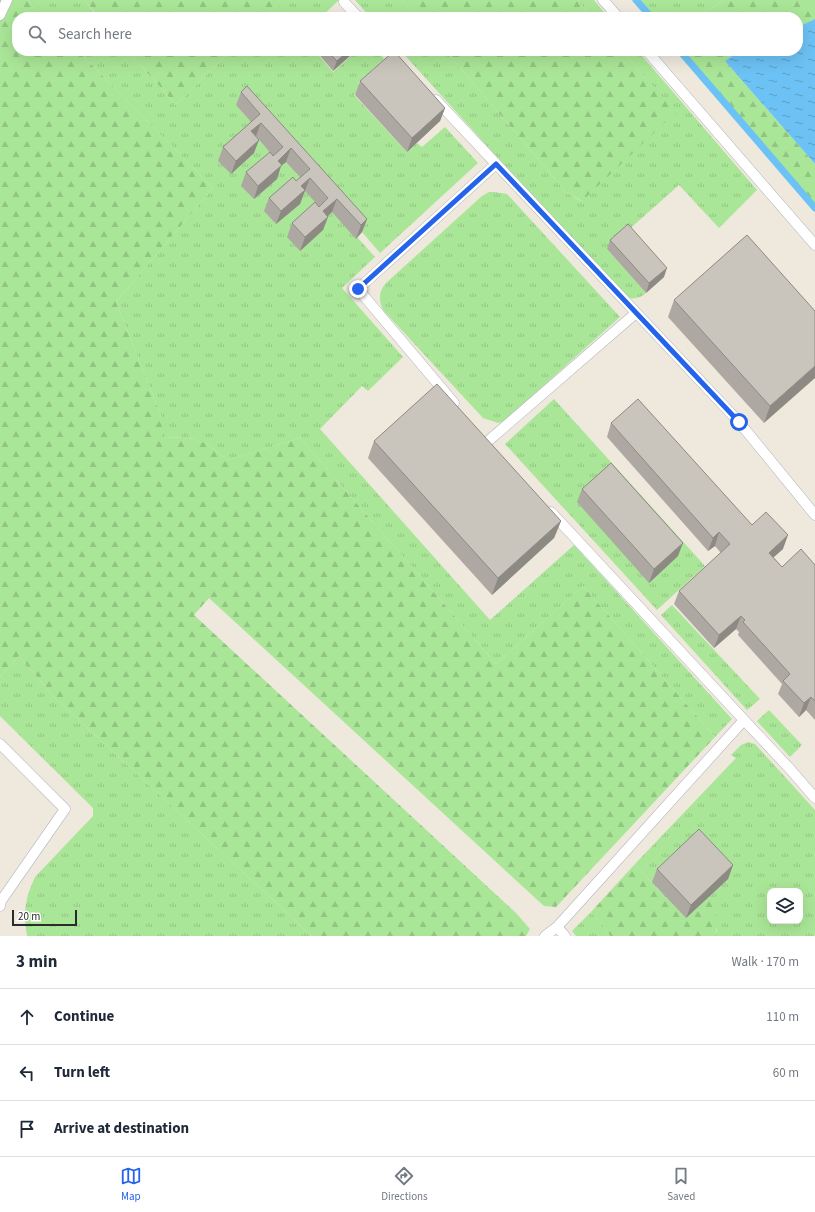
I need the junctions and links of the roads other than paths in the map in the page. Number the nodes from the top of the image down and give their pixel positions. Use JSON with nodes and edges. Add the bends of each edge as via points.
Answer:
{"nodes":[{"id":1,"x":7,"y":0,"type":"edge"},
{"id":2,"x":603,"y":0,"type":"edge"},
{"id":3,"x":344,"y":2,"type":"dead end"},
{"id":4,"x":353,"y":12,"type":"edge"},
{"id":5,"x":614,"y":12,"type":"edge"},
{"id":6,"x":0,"y":15,"type":"edge"},
{"id":7,"x":651,"y":56,"type":"edge"},
{"id":8,"x":427,"y":90,"type":"edge"},
{"id":9,"x":496,"y":164,"type":"junction"},
{"id":10,"x":815,"y":245,"type":"edge"},
{"id":11,"x":636,"y":313,"type":"junction"},
{"id":12,"x":462,"y":413,"type":"edge"},
{"id":13,"x":487,"y":442,"type":"edge"},
{"id":14,"x":546,"y":506,"type":"edge"},
{"id":15,"x":815,"y":515,"type":"edge"},
{"id":16,"x":744,"y":720,"type":"junction"},
{"id":17,"x":0,"y":744,"type":"edge"},
{"id":18,"x":815,"y":798,"type":"edge"},
{"id":19,"x":0,"y":906,"type":"edge"},
{"id":20,"x":557,"y":927,"type":"junction"},
{"id":21,"x":544,"y":936,"type":"edge"},
{"id":22,"x":565,"y":936,"type":"edge"}],
"edges":[{"from":1,"to":6,"type":"lane"},
{"from":2,"to":5,"type":"lane"},
{"from":3,"to":4,"type":"lane"},
{"from":7,"to":10,"type":"lane"},
{"from":8,"to":9,"type":"lane"},
{"from":9,"to":11,"type":"lane"},
{"from":9,"to":12,"type":"lane","via":[[358,289]]},
{"from":11,"to":13,"type":"lane"},
{"from":11,"to":15,"type":"lane","via":[[739,422]]},
{"from":14,"to":16,"type":"lane"},
{"from":16,"to":18,"type":"lane"},
{"from":16,"to":20,"type":"lane"},
{"from":17,"to":19,"type":"lane","via":[[65,809]]},
{"from":20,"to":21,"type":"lane"},
{"from":20,"to":22,"type":"lane"}]}
